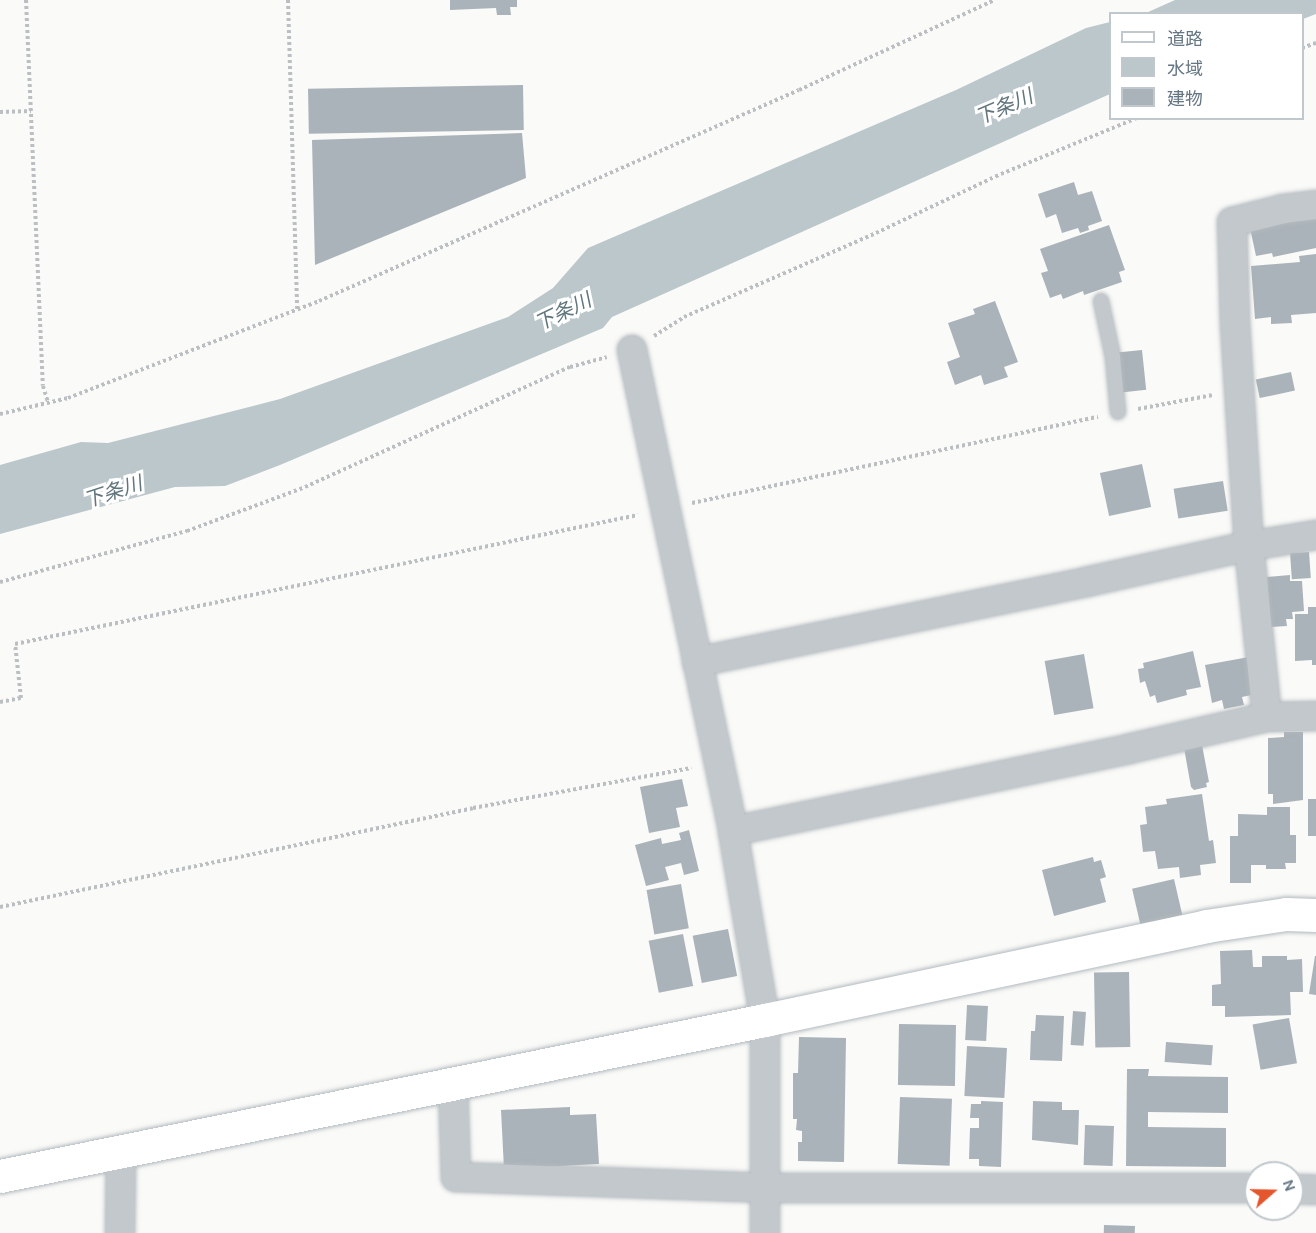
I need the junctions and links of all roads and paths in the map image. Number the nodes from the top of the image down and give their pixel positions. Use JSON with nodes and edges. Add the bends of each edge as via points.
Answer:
{"nodes":[{"id":1,"x":26,"y":0,"type":"edge"},
{"id":2,"x":288,"y":0,"type":"edge"},
{"id":3,"x":995,"y":0,"type":"edge"},
{"id":4,"x":31,"y":111,"type":"junction"},
{"id":5,"x":0,"y":112,"type":"edge"},
{"id":6,"x":1132,"y":120,"type":"edge"},
{"id":7,"x":1316,"y":205,"type":"edge"},
{"id":8,"x":1101,"y":301,"type":"dead end"},
{"id":9,"x":297,"y":310,"type":"junction"},
{"id":10,"x":632,"y":350,"type":"junction"},
{"id":11,"x":1240,"y":390,"type":"junction"},
{"id":12,"x":48,"y":402,"type":"junction"},
{"id":13,"x":1119,"y":412,"type":"junction"},
{"id":14,"x":0,"y":414,"type":"edge"},
{"id":15,"x":665,"y":509,"type":"junction"},
{"id":16,"x":1316,"y":535,"type":"edge"},
{"id":17,"x":1249,"y":546,"type":"junction"},
{"id":18,"x":0,"y":582,"type":"edge"},
{"id":19,"x":697,"y":662,"type":"junction"},
{"id":20,"x":0,"y":702,"type":"edge"},
{"id":21,"x":1316,"y":716,"type":"edge"},
{"id":22,"x":1267,"y":717,"type":"junction"},
{"id":23,"x":719,"y":763,"type":"junction"},
{"id":24,"x":733,"y":831,"type":"junction"},
{"id":25,"x":0,"y":907,"type":"edge"},
{"id":26,"x":1316,"y":915,"type":"edge"},
{"id":27,"x":765,"y":1020,"type":"junction"},
{"id":28,"x":453,"y":1083,"type":"junction"},
{"id":29,"x":121,"y":1151,"type":"junction"},
{"id":30,"x":0,"y":1176,"type":"edge"},
{"id":31,"x":765,"y":1188,"type":"junction"},
{"id":32,"x":1244,"y":1188,"type":"edge"},
{"id":33,"x":120,"y":1233,"type":"edge"},
{"id":34,"x":765,"y":1233,"type":"edge"}],
"edges":[{"from":1,"to":4,"type":"path"},
{"from":2,"to":9,"type":"path"},
{"from":3,"to":9,"type":"path","via":[[800,90]]},
{"from":4,"to":5,"type":"path"},
{"from":4,"to":12,"type":"path","via":[[44,386]]},
{"from":6,"to":10,"type":"path","via":[[1001,174],[684,317]]},
{"from":7,"to":11,"type":"street","via":[[1232,222]]},
{"from":8,"to":13,"type":"lane"},
{"from":9,"to":12,"type":"path","via":[[148,369]]},
{"from":10,"to":15,"type":"street"},
{"from":10,"to":18,"type":"path","via":[[570,367],[305,487],[198,527]]},
{"from":11,"to":13,"type":"path"},
{"from":11,"to":17,"type":"street"},
{"from":12,"to":14,"type":"path"},
{"from":13,"to":15,"type":"path"},
{"from":15,"to":19,"type":"street"},
{"from":15,"to":20,"type":"path","via":[[15,644],[21,698]]},
{"from":16,"to":17,"type":"street"},
{"from":17,"to":19,"type":"street"},
{"from":17,"to":22,"type":"street"},
{"from":19,"to":23,"type":"street"},
{"from":21,"to":22,"type":"street"},
{"from":22,"to":24,"type":"street"},
{"from":23,"to":24,"type":"street"},
{"from":23,"to":25,"type":"path","via":[[473,808]]},
{"from":24,"to":27,"type":"street"},
{"from":26,"to":27,"type":"street","via":[[1286,914],[1206,926]]},
{"from":27,"to":28,"type":"street"},
{"from":27,"to":31,"type":"street"},
{"from":28,"to":29,"type":"street"},
{"from":28,"to":31,"type":"street","via":[[456,1177]]},
{"from":29,"to":30,"type":"street"},
{"from":29,"to":33,"type":"street"},
{"from":31,"to":32,"type":"street"},
{"from":31,"to":34,"type":"street"}]}
